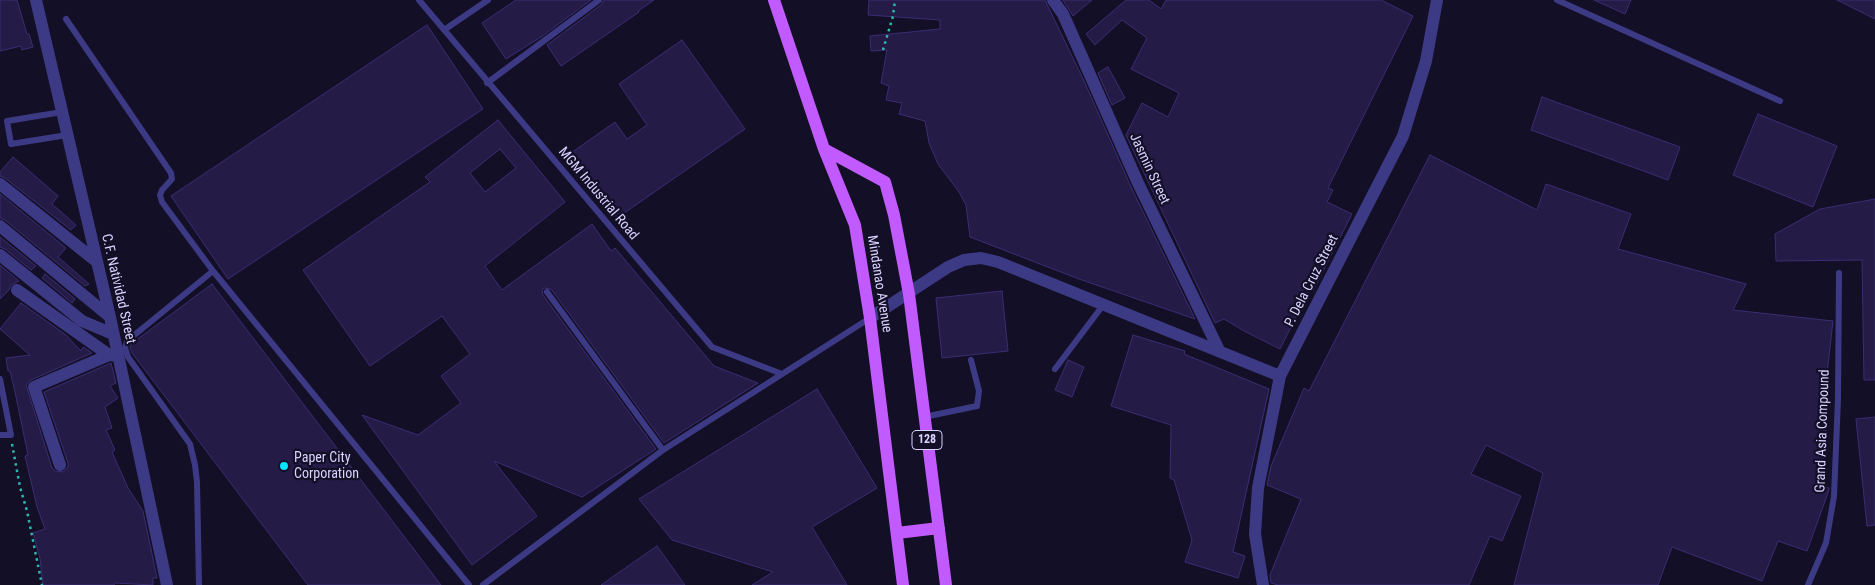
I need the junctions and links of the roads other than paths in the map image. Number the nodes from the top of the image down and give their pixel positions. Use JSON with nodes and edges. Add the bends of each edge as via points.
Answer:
{"nodes":[{"id":1,"x":36,"y":0,"type":"edge"},
{"id":2,"x":419,"y":0,"type":"edge"},
{"id":3,"x":488,"y":0,"type":"edge"},
{"id":4,"x":600,"y":0,"type":"edge"},
{"id":5,"x":774,"y":0,"type":"edge"},
{"id":6,"x":1053,"y":0,"type":"edge"},
{"id":7,"x":1437,"y":0,"type":"edge"},
{"id":8,"x":1557,"y":0,"type":"edge"},
{"id":9,"x":66,"y":19,"type":"dead end"},
{"id":10,"x":444,"y":30,"type":"junction"},
{"id":11,"x":487,"y":83,"type":"junction"},
{"id":12,"x":1780,"y":101,"type":"dead end"},
{"id":13,"x":62,"y":112,"type":"junction"},
{"id":14,"x":67,"y":135,"type":"junction"},
{"id":15,"x":824,"y":149,"type":"junction"},
{"id":16,"x":0,"y":184,"type":"edge"},
{"id":17,"x":0,"y":226,"type":"edge"},
{"id":18,"x":0,"y":255,"type":"edge"},
{"id":19,"x":96,"y":261,"type":"junction"},
{"id":20,"x":213,"y":271,"type":"junction"},
{"id":21,"x":1839,"y":273,"type":"dead end"},
{"id":22,"x":17,"y":290,"type":"dead end"},
{"id":23,"x":547,"y":292,"type":"dead end"},
{"id":24,"x":909,"y":294,"type":"junction"},
{"id":25,"x":1104,"y":304,"type":"junction"},
{"id":26,"x":110,"y":317,"type":"junction"},
{"id":27,"x":870,"y":318,"type":"junction"},
{"id":28,"x":113,"y":334,"type":"junction"},
{"id":29,"x":1219,"y":350,"type":"junction"},
{"id":30,"x":114,"y":355,"type":"junction"},
{"id":31,"x":971,"y":360,"type":"dead end"},
{"id":32,"x":1055,"y":369,"type":"dead end"},
{"id":33,"x":782,"y":374,"type":"junction"},
{"id":34,"x":1280,"y":376,"type":"junction"},
{"id":35,"x":0,"y":379,"type":"edge"},
{"id":36,"x":924,"y":417,"type":"junction"},
{"id":37,"x":0,"y":435,"type":"edge"},
{"id":38,"x":663,"y":450,"type":"junction"},
{"id":39,"x":60,"y":465,"type":"dead end"},
{"id":40,"x":939,"y":528,"type":"junction"},
{"id":41,"x":896,"y":533,"type":"junction"},
{"id":42,"x":168,"y":585,"type":"edge"},
{"id":43,"x":198,"y":585,"type":"edge"},
{"id":44,"x":469,"y":585,"type":"edge"},
{"id":45,"x":482,"y":585,"type":"edge"},
{"id":46,"x":903,"y":585,"type":"edge"},
{"id":47,"x":946,"y":585,"type":"edge"},
{"id":48,"x":1263,"y":585,"type":"edge"},
{"id":49,"x":1808,"y":585,"type":"edge"}],
"edges":[{"from":1,"to":13,"type":"street","name":"C.F. Natividad Street"},
{"from":2,"to":10,"type":"lane","name":"MGM Industrial Road"},
{"from":3,"to":10,"type":"lane"},
{"from":4,"to":11,"type":"lane"},
{"from":5,"to":15,"type":"main road","name":"Mindanao Avenue"},
{"from":6,"to":29,"type":"street","name":"Jasmin Street"},
{"from":7,"to":34,"type":"street","name":"P. Dela Cruz Street","via":[[1426,62],[1403,136]]},
{"from":8,"to":12,"type":"lane"},
{"from":9,"to":20,"type":"lane","via":[[171,173],[172,179],[160,195],[162,202]]},
{"from":10,"to":11,"type":"lane","name":"MGM Industrial Road"},
{"from":11,"to":33,"type":"lane","name":"MGM Industrial Road","via":[[712,347]]},
{"from":13,"to":14,"type":"street","name":"C.F. Natividad Street"},
{"from":13,"to":14,"type":"lane","via":[[7,121],[12,144]]},
{"from":14,"to":19,"type":"street","name":"C.F. Natividad Street"},
{"from":15,"to":24,"type":"main road","name":"Mindanao Avenue","number":"128","via":[[885,182]]},
{"from":15,"to":27,"type":"main road","name":"Mindanao Avenue","via":[[855,225]]},
{"from":16,"to":19,"type":"street"},
{"from":17,"to":26,"type":"street"},
{"from":18,"to":28,"type":"street","via":[[82,321]]},
{"from":19,"to":26,"type":"street","name":"C.F. Natividad Street"},
{"from":20,"to":43,"type":"lane","via":[[128,341],[125,348],[190,444],[196,474]]},
{"from":20,"to":44,"type":"lane"},
{"from":21,"to":49,"type":"lane","name":"Grand Asia Compound","via":[[1834,496],[1826,543]]},
{"from":22,"to":30,"type":"street"},
{"from":23,"to":38,"type":"lane"},
{"from":24,"to":25,"type":"street","via":[[948,267],[964,260],[982,258]]},
{"from":24,"to":27,"type":"street"},
{"from":24,"to":36,"type":"main road","name":"Mindanao Avenue","number":"128"},
{"from":25,"to":29,"type":"street"},
{"from":25,"to":32,"type":"lane"},
{"from":26,"to":28,"type":"street","name":"C.F. Natividad Street"},
{"from":27,"to":33,"type":"lane"},
{"from":27,"to":41,"type":"main road","name":"Mindanao Avenue"},
{"from":28,"to":30,"type":"street","name":"C.F. Natividad Street"},
{"from":29,"to":34,"type":"street"},
{"from":30,"to":39,"type":"street","via":[[34,388]]},
{"from":30,"to":42,"type":"street","name":"C.F. Natividad Street"},
{"from":31,"to":36,"type":"lane","via":[[979,391],[977,406]]},
{"from":33,"to":38,"type":"lane"},
{"from":34,"to":48,"type":"street","name":"P. Dela Cruz Street","via":[[1258,488],[1254,534]]},
{"from":35,"to":37,"type":"lane","via":[[11,435]]},
{"from":36,"to":40,"type":"main road","name":"Mindanao Avenue","number":"128"},
{"from":38,"to":45,"type":"lane"},
{"from":40,"to":41,"type":"main road"},
{"from":40,"to":47,"type":"main road","name":"Mindanao Avenue","number":"128"},
{"from":41,"to":46,"type":"main road","name":"Mindanao Avenue"}]}
